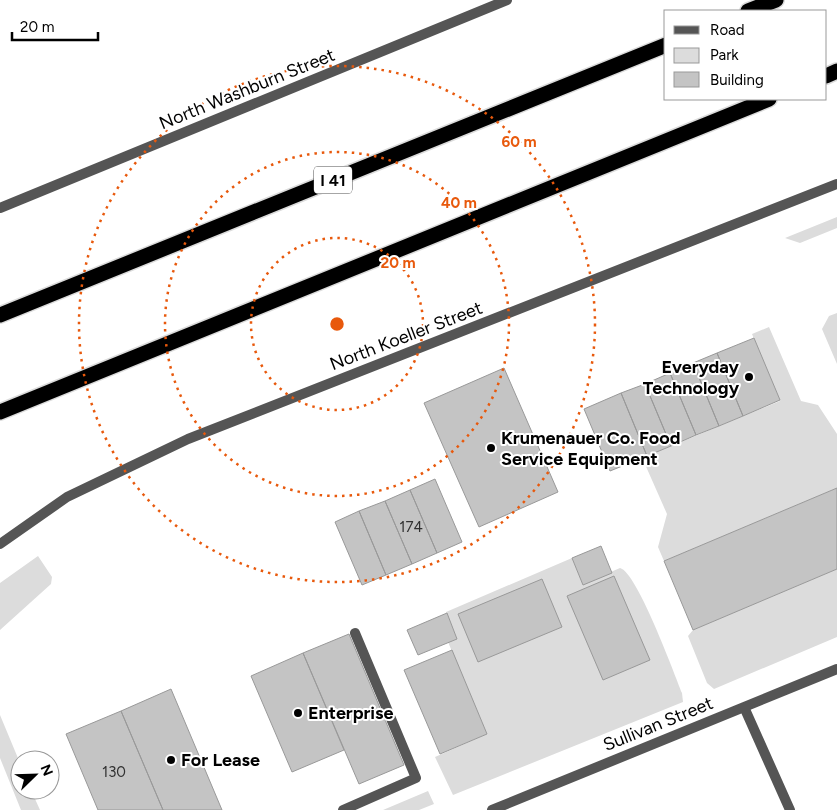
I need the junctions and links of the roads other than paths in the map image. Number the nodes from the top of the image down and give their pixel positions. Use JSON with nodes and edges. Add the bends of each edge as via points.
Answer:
{"nodes":[{"id":1,"x":507,"y":0,"type":"edge"},
{"id":2,"x":776,"y":0,"type":"edge"},
{"id":3,"x":751,"y":10,"type":"edge"},
{"id":4,"x":664,"y":46,"type":"edge"},
{"id":5,"x":767,"y":100,"type":"edge"},
{"id":6,"x":837,"y":184,"type":"edge"},
{"id":7,"x":0,"y":208,"type":"edge"},
{"id":8,"x":0,"y":315,"type":"edge"},
{"id":9,"x":0,"y":412,"type":"edge"},
{"id":10,"x":0,"y":544,"type":"edge"},
{"id":11,"x":355,"y":633,"type":"dead end"},
{"id":12,"x":837,"y":668,"type":"edge"},
{"id":13,"x":744,"y":707,"type":"junction"},
{"id":14,"x":343,"y":810,"type":"edge"},
{"id":15,"x":492,"y":810,"type":"edge"},
{"id":16,"x":790,"y":810,"type":"edge"}],
"edges":[{"from":1,"to":7,"type":"street","name":"North Washburn Street"},
{"from":2,"to":3,"type":"highway"},
{"from":4,"to":8,"type":"highway","number":"I 41"},
{"from":5,"to":9,"type":"highway"},
{"from":6,"to":10,"type":"street","name":"North Koeller Street","via":[[188,439],[67,497]]},
{"from":11,"to":14,"type":"street","via":[[416,778]]},
{"from":12,"to":13,"type":"street","name":"Sullivan Street"},
{"from":13,"to":15,"type":"street","name":"Sullivan Street"},
{"from":13,"to":16,"type":"street"}]}
